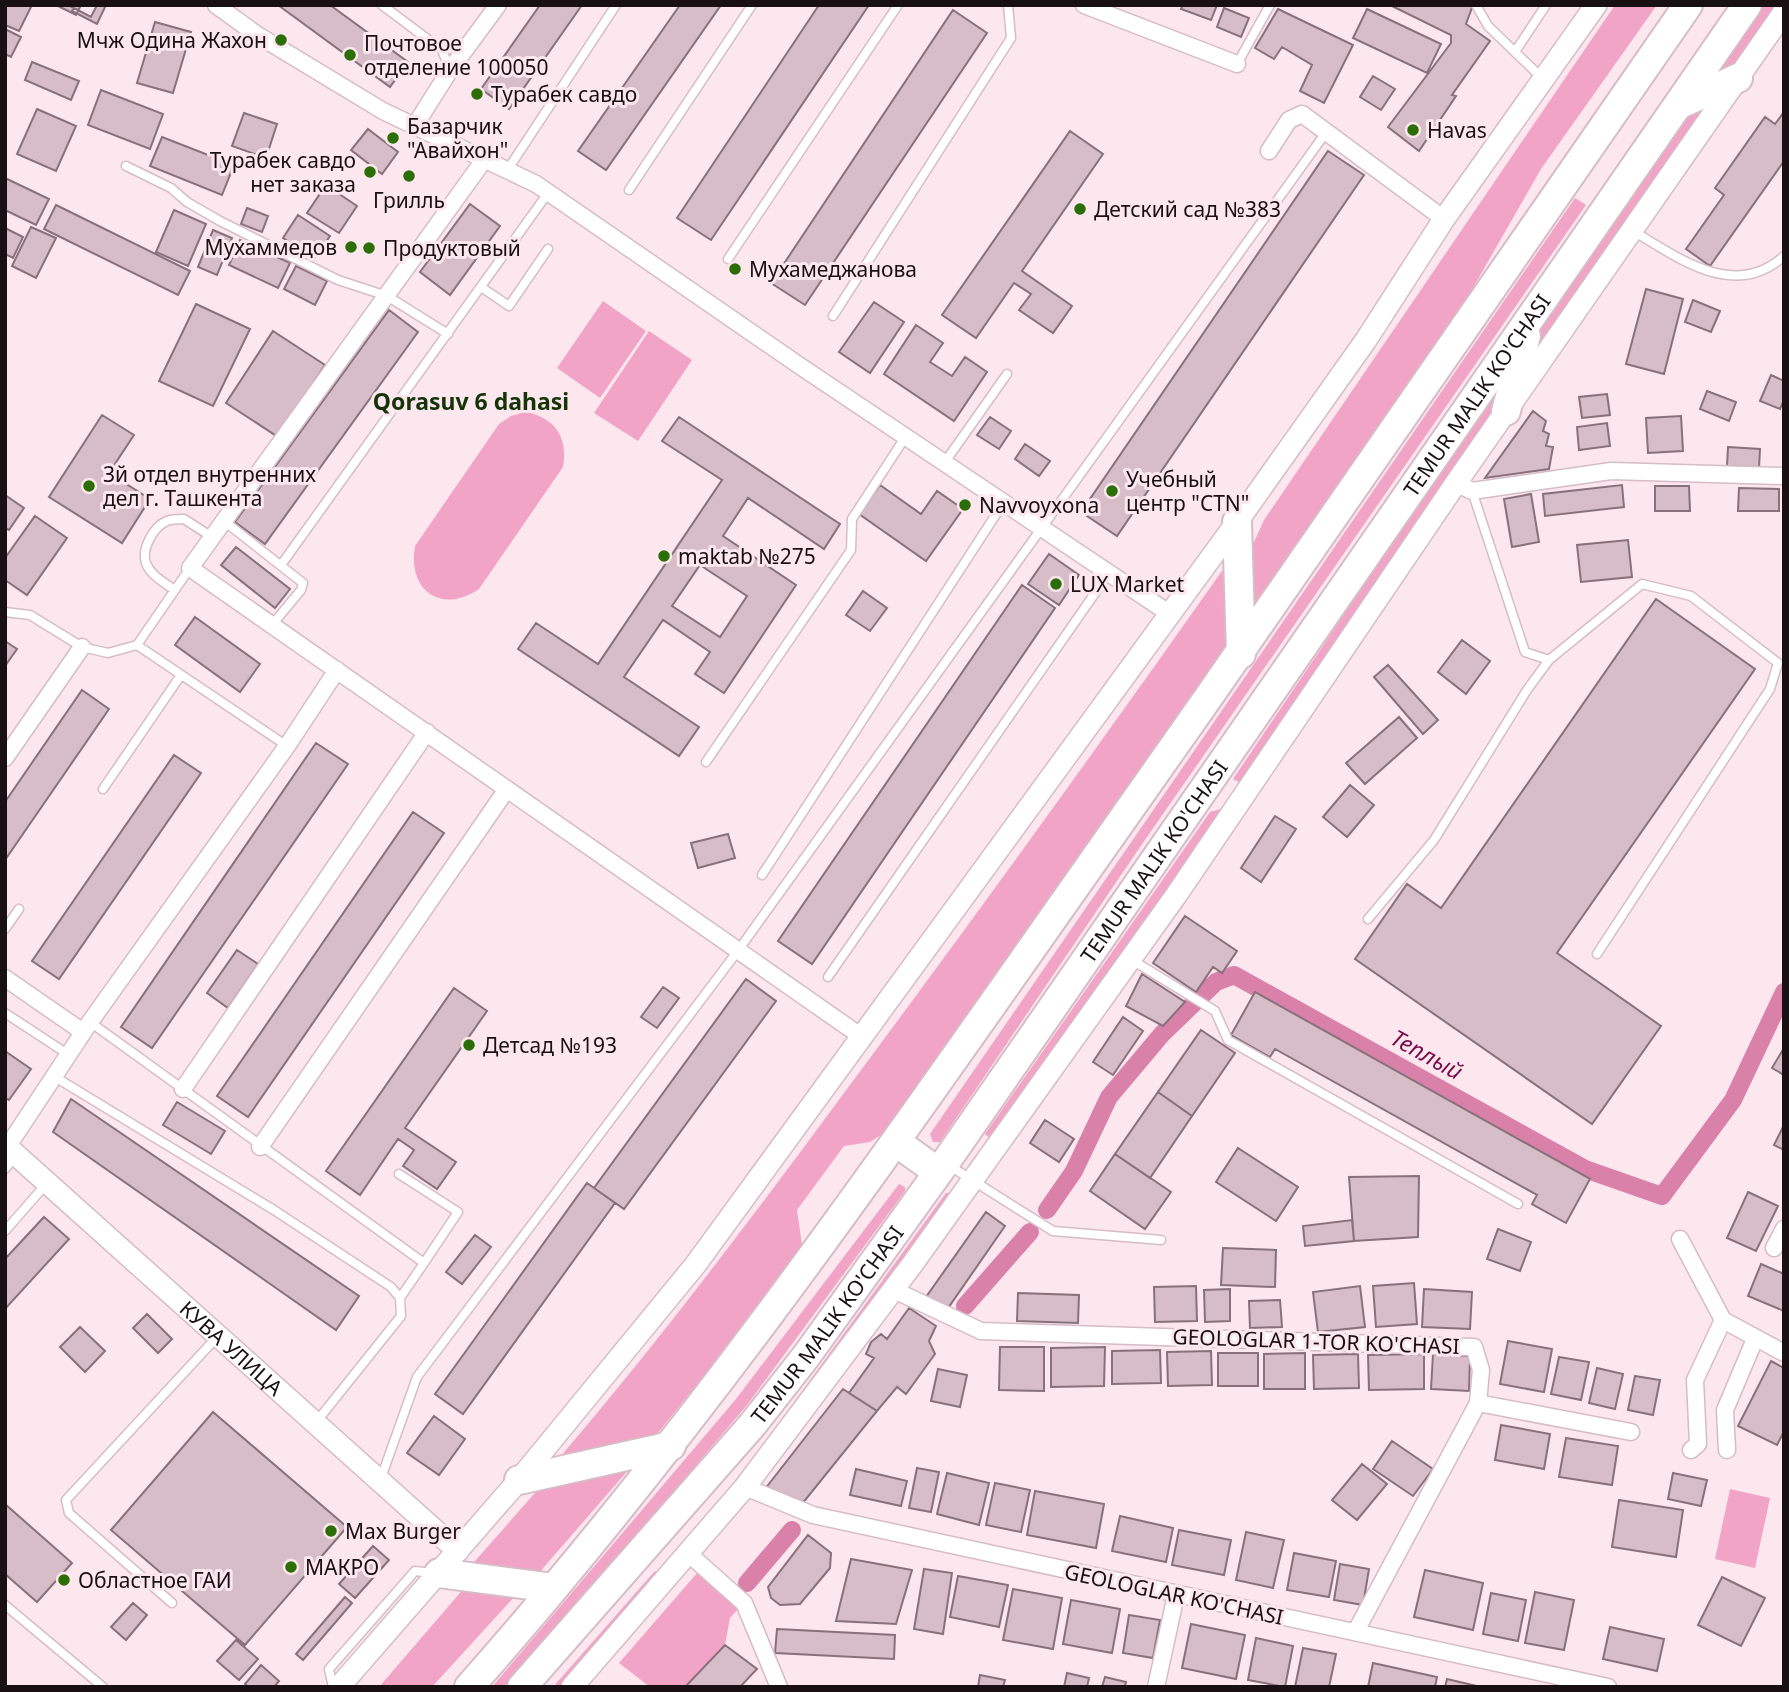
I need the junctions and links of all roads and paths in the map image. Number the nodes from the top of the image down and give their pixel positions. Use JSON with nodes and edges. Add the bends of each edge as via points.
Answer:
{"nodes":[{"id":1,"x":216,"y":5,"type":"edge"},
{"id":2,"x":382,"y":5,"type":"edge"},
{"id":3,"x":498,"y":5,"type":"edge"},
{"id":4,"x":616,"y":5,"type":"edge"},
{"id":5,"x":752,"y":5,"type":"edge"},
{"id":6,"x":898,"y":5,"type":"edge"},
{"id":7,"x":1008,"y":5,"type":"edge"},
{"id":8,"x":1084,"y":5,"type":"edge"},
{"id":9,"x":1270,"y":5,"type":"edge"},
{"id":10,"x":1476,"y":5,"type":"edge"},
{"id":11,"x":1546,"y":5,"type":"edge"},
{"id":12,"x":1596,"y":5,"type":"edge"},
{"id":13,"x":1688,"y":5,"type":"edge"},
{"id":14,"x":1747,"y":5,"type":"edge"},
{"id":15,"x":1784,"y":12,"type":"edge"},
{"id":16,"x":1515,"y":52,"type":"junction"},
{"id":17,"x":1237,"y":64,"type":"joint"},
{"id":18,"x":450,"y":70,"type":"junction"},
{"id":19,"x":1738,"y":78,"type":"junction"},
{"id":20,"x":1544,"y":80,"type":"junction"},
{"id":21,"x":1678,"y":105,"type":"junction"},
{"id":22,"x":414,"y":127,"type":"junction"},
{"id":23,"x":1327,"y":131,"type":"junction"},
{"id":24,"x":1269,"y":151,"type":"dead end"},
{"id":25,"x":484,"y":160,"type":"junction"},
{"id":26,"x":126,"y":166,"type":"dead end"},
{"id":27,"x":508,"y":169,"type":"junction"},
{"id":28,"x":629,"y":190,"type":"dead end"},
{"id":29,"x":548,"y":193,"type":"junction"},
{"id":30,"x":1444,"y":219,"type":"junction"},
{"id":31,"x":1633,"y":231,"type":"junction"},
{"id":32,"x":548,"y":249,"type":"dead end"},
{"id":33,"x":1784,"y":256,"type":"edge"},
{"id":34,"x":727,"y":259,"type":"dead end"},
{"id":35,"x":481,"y":287,"type":"junction"},
{"id":36,"x":387,"y":296,"type":"junction"},
{"id":37,"x":833,"y":316,"type":"dead end"},
{"id":38,"x":1531,"y":317,"type":"junction"},
{"id":39,"x":448,"y":334,"type":"junction"},
{"id":40,"x":1007,"y":374,"type":"dead end"},
{"id":41,"x":1506,"y":411,"type":"junction"},
{"id":42,"x":906,"y":436,"type":"junction"},
{"id":43,"x":945,"y":462,"type":"junction"},
{"id":44,"x":1784,"y":476,"type":"edge"},
{"id":45,"x":1464,"y":487,"type":"junction"},
{"id":46,"x":1005,"y":501,"type":"junction"},
{"id":47,"x":224,"y":521,"type":"junction"},
{"id":48,"x":1237,"y":522,"type":"junction"},
{"id":49,"x":1044,"y":527,"type":"junction"},
{"id":50,"x":212,"y":537,"type":"junction"},
{"id":51,"x":281,"y":565,"type":"junction"},
{"id":52,"x":190,"y":568,"type":"junction"},
{"id":53,"x":1109,"y":573,"type":"junction"},
{"id":54,"x":174,"y":590,"type":"junction"},
{"id":55,"x":5,"y":612,"type":"edge"},
{"id":56,"x":1170,"y":614,"type":"junction"},
{"id":57,"x":272,"y":625,"type":"junction"},
{"id":58,"x":137,"y":645,"type":"junction"},
{"id":59,"x":82,"y":647,"type":"junction"},
{"id":60,"x":1241,"y":653,"type":"junction"},
{"id":61,"x":1549,"y":660,"type":"junction"},
{"id":62,"x":337,"y":670,"type":"junction"},
{"id":63,"x":181,"y":675,"type":"junction"},
{"id":64,"x":427,"y":732,"type":"junction"},
{"id":65,"x":287,"y":746,"type":"junction"},
{"id":66,"x":5,"y":758,"type":"edge"},
{"id":67,"x":706,"y":762,"type":"dead end"},
{"id":68,"x":103,"y":789,"type":"dead end"},
{"id":69,"x":507,"y":789,"type":"junction"},
{"id":70,"x":762,"y":875,"type":"dead end"},
{"id":71,"x":19,"y":909,"type":"dead end"},
{"id":72,"x":1368,"y":919,"type":"dead end"},
{"id":73,"x":5,"y":929,"type":"edge"},
{"id":74,"x":737,"y":952,"type":"junction"},
{"id":75,"x":1597,"y":954,"type":"dead end"},
{"id":76,"x":1131,"y":959,"type":"junction"},
{"id":77,"x":5,"y":978,"type":"edge"},
{"id":78,"x":828,"y":978,"type":"dead end"},
{"id":79,"x":5,"y":1013,"type":"edge"},
{"id":80,"x":86,"y":1027,"type":"junction"},
{"id":81,"x":862,"y":1037,"type":"junction"},
{"id":82,"x":69,"y":1055,"type":"junction"},
{"id":83,"x":55,"y":1077,"type":"junction"},
{"id":84,"x":183,"y":1089,"type":"junction"},
{"id":85,"x":896,"y":1142,"type":"junction"},
{"id":86,"x":260,"y":1147,"type":"junction"},
{"id":87,"x":9,"y":1154,"type":"edge"},
{"id":88,"x":941,"y":1167,"type":"junction"},
{"id":89,"x":399,"y":1174,"type":"dead end"},
{"id":90,"x":973,"y":1181,"type":"junction"},
{"id":91,"x":47,"y":1183,"type":"junction"},
{"id":92,"x":1518,"y":1204,"type":"dead end"},
{"id":93,"x":1784,"y":1229,"type":"edge"},
{"id":94,"x":5,"y":1231,"type":"edge"},
{"id":95,"x":1680,"y":1239,"type":"dead end"},
{"id":96,"x":1161,"y":1240,"type":"dead end"},
{"id":97,"x":1774,"y":1248,"type":"dead end"},
{"id":98,"x":424,"y":1264,"type":"junction"},
{"id":99,"x":894,"y":1290,"type":"junction"},
{"id":100,"x":400,"y":1298,"type":"junction"},
{"id":101,"x":1723,"y":1321,"type":"junction"},
{"id":102,"x":217,"y":1337,"type":"junction"},
{"id":103,"x":1755,"y":1339,"type":"junction"},
{"id":104,"x":1784,"y":1353,"type":"edge"},
{"id":105,"x":1478,"y":1403,"type":"junction"},
{"id":106,"x":315,"y":1424,"type":"junction"},
{"id":107,"x":1631,"y":1432,"type":"dead end"},
{"id":108,"x":671,"y":1446,"type":"junction"},
{"id":109,"x":1691,"y":1450,"type":"dead end"},
{"id":110,"x":1727,"y":1450,"type":"dead end"},
{"id":111,"x":519,"y":1480,"type":"junction"},
{"id":112,"x":380,"y":1481,"type":"junction"},
{"id":113,"x":745,"y":1487,"type":"junction"},
{"id":114,"x":458,"y":1551,"type":"junction"},
{"id":115,"x":689,"y":1554,"type":"junction"},
{"id":116,"x":439,"y":1573,"type":"junction"},
{"id":117,"x":553,"y":1588,"type":"junction"},
{"id":118,"x":1177,"y":1595,"type":"junction"},
{"id":119,"x":172,"y":1603,"type":"dead end"},
{"id":120,"x":5,"y":1605,"type":"edge"},
{"id":121,"x":1356,"y":1631,"type":"junction"},
{"id":122,"x":103,"y":1687,"type":"edge"},
{"id":123,"x":332,"y":1687,"type":"edge"},
{"id":124,"x":339,"y":1687,"type":"edge"},
{"id":125,"x":469,"y":1687,"type":"edge"},
{"id":126,"x":522,"y":1687,"type":"edge"},
{"id":127,"x":572,"y":1687,"type":"edge"},
{"id":128,"x":779,"y":1687,"type":"edge"},
{"id":129,"x":1156,"y":1687,"type":"edge"},
{"id":130,"x":1608,"y":1687,"type":"edge"}],
"edges":[{"from":1,"to":22,"type":"street","via":[[278,48]]},
{"from":2,"to":18,"type":"lane","via":[[442,50]]},
{"from":3,"to":18,"type":"street"},
{"from":4,"to":27,"type":"lane"},
{"from":5,"to":28,"type":"lane"},
{"from":6,"to":34,"type":"lane"},
{"from":7,"to":37,"type":"lane","via":[[1011,38]]},
{"from":8,"to":17,"type":"street"},
{"from":9,"to":17,"type":"lane"},
{"from":10,"to":16,"type":"lane"},
{"from":11,"to":16,"type":"lane"},
{"from":12,"to":20,"type":"street"},
{"from":13,"to":60,"type":"highway"},
{"from":14,"to":21,"type":"highway","name":"TEMUR MALIK KO'CHASI"},
{"from":15,"to":19,"type":"street"},
{"from":16,"to":20,"type":"lane"},
{"from":18,"to":22,"type":"street"},
{"from":19,"to":21,"type":"highway"},
{"from":19,"to":31,"type":"street"},
{"from":20,"to":30,"type":"street"},
{"from":21,"to":38,"type":"highway","name":"TEMUR MALIK KO'CHASI"},
{"from":22,"to":25,"type":"street"},
{"from":23,"to":24,"type":"street","via":[[1302,114],[1294,115]]},
{"from":23,"to":30,"type":"street"},
{"from":23,"to":49,"type":"lane"},
{"from":25,"to":27,"type":"street"},
{"from":25,"to":36,"type":"street"},
{"from":26,"to":36,"type":"lane","via":[[171,188],[220,221],[338,280]]},
{"from":27,"to":29,"type":"street"},
{"from":29,"to":35,"type":"lane"},
{"from":29,"to":42,"type":"street"},
{"from":30,"to":48,"type":"street","via":[[1366,340]]},
{"from":31,"to":33,"type":"lane","via":[[1697,269],[1729,275],[1757,274]]},
{"from":31,"to":41,"type":"street"},
{"from":32,"to":35,"type":"lane","via":[[509,306]]},
{"from":35,"to":39,"type":"lane"},
{"from":36,"to":39,"type":"lane"},
{"from":36,"to":47,"type":"street"},
{"from":38,"to":41,"type":"highway"},
{"from":38,"to":88,"type":"highway","name":"TEMUR MALIK KO'CHASI"},
{"from":39,"to":51,"type":"lane"},
{"from":40,"to":43,"type":"lane"},
{"from":41,"to":45,"type":"street"},
{"from":42,"to":43,"type":"street"},
{"from":42,"to":67,"type":"lane","via":[[852,519],[851,550]]},
{"from":43,"to":46,"type":"street"},
{"from":44,"to":45,"type":"street","via":[[1611,471]]},
{"from":45,"to":61,"type":"lane","via":[[1525,652]]},
{"from":45,"to":76,"type":"street"},
{"from":46,"to":49,"type":"street"},
{"from":46,"to":70,"type":"lane"},
{"from":47,"to":50,"type":"street"},
{"from":47,"to":51,"type":"lane"},
{"from":48,"to":56,"type":"street"},
{"from":48,"to":60,"type":"highway"},
{"from":49,"to":53,"type":"street"},
{"from":49,"to":74,"type":"lane"},
{"from":50,"to":52,"type":"street"},
{"from":50,"to":54,"type":"lane","via":[[184,519],[165,521],[153,534],[145,561],[151,572]]},
{"from":51,"to":57,"type":"lane","via":[[303,583]]},
{"from":52,"to":54,"type":"lane"},
{"from":52,"to":57,"type":"street"},
{"from":53,"to":56,"type":"street"},
{"from":53,"to":78,"type":"lane"},
{"from":54,"to":58,"type":"lane"},
{"from":55,"to":59,"type":"lane","via":[[30,615]]},
{"from":56,"to":81,"type":"street"},
{"from":57,"to":62,"type":"street"},
{"from":58,"to":59,"type":"lane","via":[[108,653]]},
{"from":58,"to":63,"type":"lane"},
{"from":59,"to":66,"type":"street"},
{"from":60,"to":85,"type":"highway"},
{"from":61,"to":72,"type":"lane","via":[[1434,840]]},
{"from":61,"to":75,"type":"lane","via":[[1643,584],[1691,596],[1778,663],[1770,689]]},
{"from":62,"to":64,"type":"street"},
{"from":62,"to":65,"type":"street"},
{"from":63,"to":65,"type":"lane"},
{"from":63,"to":68,"type":"lane"},
{"from":64,"to":69,"type":"street"},
{"from":64,"to":84,"type":"street"},
{"from":65,"to":80,"type":"street"},
{"from":69,"to":74,"type":"street"},
{"from":69,"to":86,"type":"street"},
{"from":71,"to":73,"type":"lane"},
{"from":74,"to":81,"type":"street"},
{"from":74,"to":112,"type":"lane","via":[[418,1377]]},
{"from":76,"to":90,"type":"street"},
{"from":76,"to":92,"type":"lane","via":[[1215,1011],[1228,1040]]},
{"from":77,"to":80,"type":"street"},
{"from":79,"to":82,"type":"lane"},
{"from":80,"to":82,"type":"street"},
{"from":80,"to":84,"type":"lane"},
{"from":81,"to":111,"type":"street","via":[[696,1264]]},
{"from":82,"to":83,"type":"street"},
{"from":83,"to":87,"type":"street"},
{"from":83,"to":100,"type":"lane","via":[[274,1210],[391,1287]]},
{"from":84,"to":86,"type":"lane"},
{"from":85,"to":88,"type":"highway"},
{"from":85,"to":108,"type":"highway"},
{"from":86,"to":98,"type":"lane"},
{"from":87,"to":91,"type":"street","name":"КУВА УЛИЦА"},
{"from":88,"to":90,"type":"lane"},
{"from":88,"to":126,"type":"highway","name":"TEMUR MALIK KO'CHASI","via":[[752,1424]]},
{"from":89,"to":98,"type":"lane","via":[[458,1212]]},
{"from":90,"to":96,"type":"lane","via":[[1052,1231]]},
{"from":90,"to":99,"type":"street"},
{"from":91,"to":94,"type":"lane"},
{"from":91,"to":102,"type":"street","name":"КУВА УЛИЦА"},
{"from":93,"to":97,"type":"street"},
{"from":95,"to":101,"type":"street"},
{"from":98,"to":100,"type":"lane"},
{"from":99,"to":105,"type":"street","name":"GEOLOGLAR 1-TOR KO'CHASI","via":[[974,1330],[1474,1347],[1481,1370]]},
{"from":99,"to":113,"type":"street"},
{"from":100,"to":106,"type":"lane","via":[[401,1316]]},
{"from":101,"to":103,"type":"street"},
{"from":101,"to":109,"type":"street","via":[[1695,1380],[1698,1444]]},
{"from":102,"to":106,"type":"street","name":"КУВА УЛИЦА"},
{"from":102,"to":119,"type":"lane","via":[[66,1500],[69,1513]]},
{"from":103,"to":104,"type":"street"},
{"from":103,"to":110,"type":"street","via":[[1725,1410]]},
{"from":105,"to":107,"type":"street"},
{"from":105,"to":121,"type":"street","name":"GEOLOGLAR 1-TOR KO'CHASI"},
{"from":106,"to":112,"type":"street","name":"КУВА УЛИЦА"},
{"from":108,"to":111,"type":"highway"},
{"from":108,"to":117,"type":"highway"},
{"from":111,"to":114,"type":"street"},
{"from":112,"to":114,"type":"street","name":"КУВА УЛИЦА"},
{"from":113,"to":115,"type":"street"},
{"from":113,"to":118,"type":"street","name":"GEOLOGLAR KO'CHASI","via":[[813,1515]]},
{"from":114,"to":116,"type":"street"},
{"from":115,"to":127,"type":"street"},
{"from":115,"to":128,"type":"street","via":[[744,1603]]},
{"from":116,"to":117,"type":"highway"},
{"from":116,"to":123,"type":"lane","via":[[415,1571],[329,1669]]},
{"from":116,"to":124,"type":"street"},
{"from":117,"to":125,"type":"highway"},
{"from":118,"to":121,"type":"street","name":"GEOLOGLAR KO'CHASI"},
{"from":118,"to":129,"type":"street"},
{"from":120,"to":122,"type":"lane"},
{"from":121,"to":130,"type":"street","name":"GEOLOGLAR KO'CHASI"}]}
